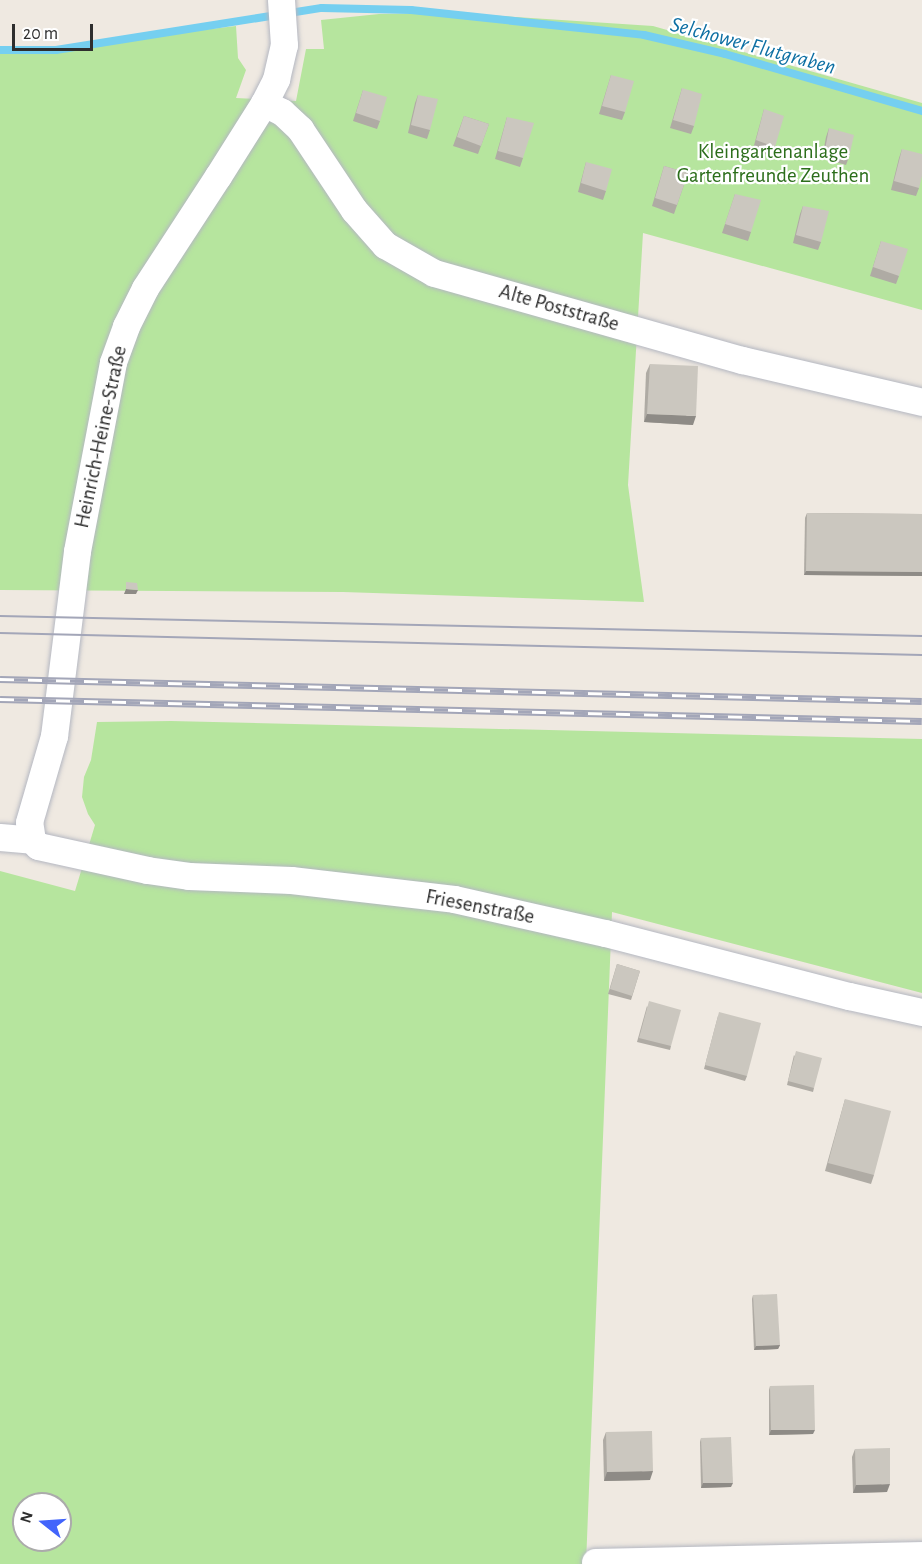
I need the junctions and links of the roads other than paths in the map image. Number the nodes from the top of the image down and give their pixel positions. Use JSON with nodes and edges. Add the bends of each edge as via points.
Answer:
{"nodes":[{"id":1,"x":281,"y":0,"type":"edge"},
{"id":2,"x":264,"y":104,"type":"junction"},
{"id":3,"x":922,"y":402,"type":"edge"},
{"id":4,"x":0,"y":837,"type":"edge"},
{"id":5,"x":32,"y":840,"type":"junction"},
{"id":6,"x":922,"y":1012,"type":"edge"},
{"id":7,"x":922,"y":1555,"type":"edge"},
{"id":8,"x":595,"y":1562,"type":"dead end"}],
"edges":[{"from":1,"to":2,"type":"street","name":"Heinrich-Heine-Straße","via":[[284,45],[276,79]]},
{"from":2,"to":3,"type":"street","name":"Alte Poststraße","via":[[282,112],[300,129],[354,210],[385,245],[434,273],[742,360]]},
{"from":2,"to":5,"type":"street","name":"Heinrich-Heine-Straße","via":[[145,288],[113,362],[77,551],[54,736],[29,822]]},
{"from":4,"to":5,"type":"street","name":"Friesenstraße"},
{"from":5,"to":6,"type":"street","name":"Friesenstraße","via":[[38,846],[189,876],[291,880],[454,899]]},
{"from":7,"to":8,"type":"street"}]}
